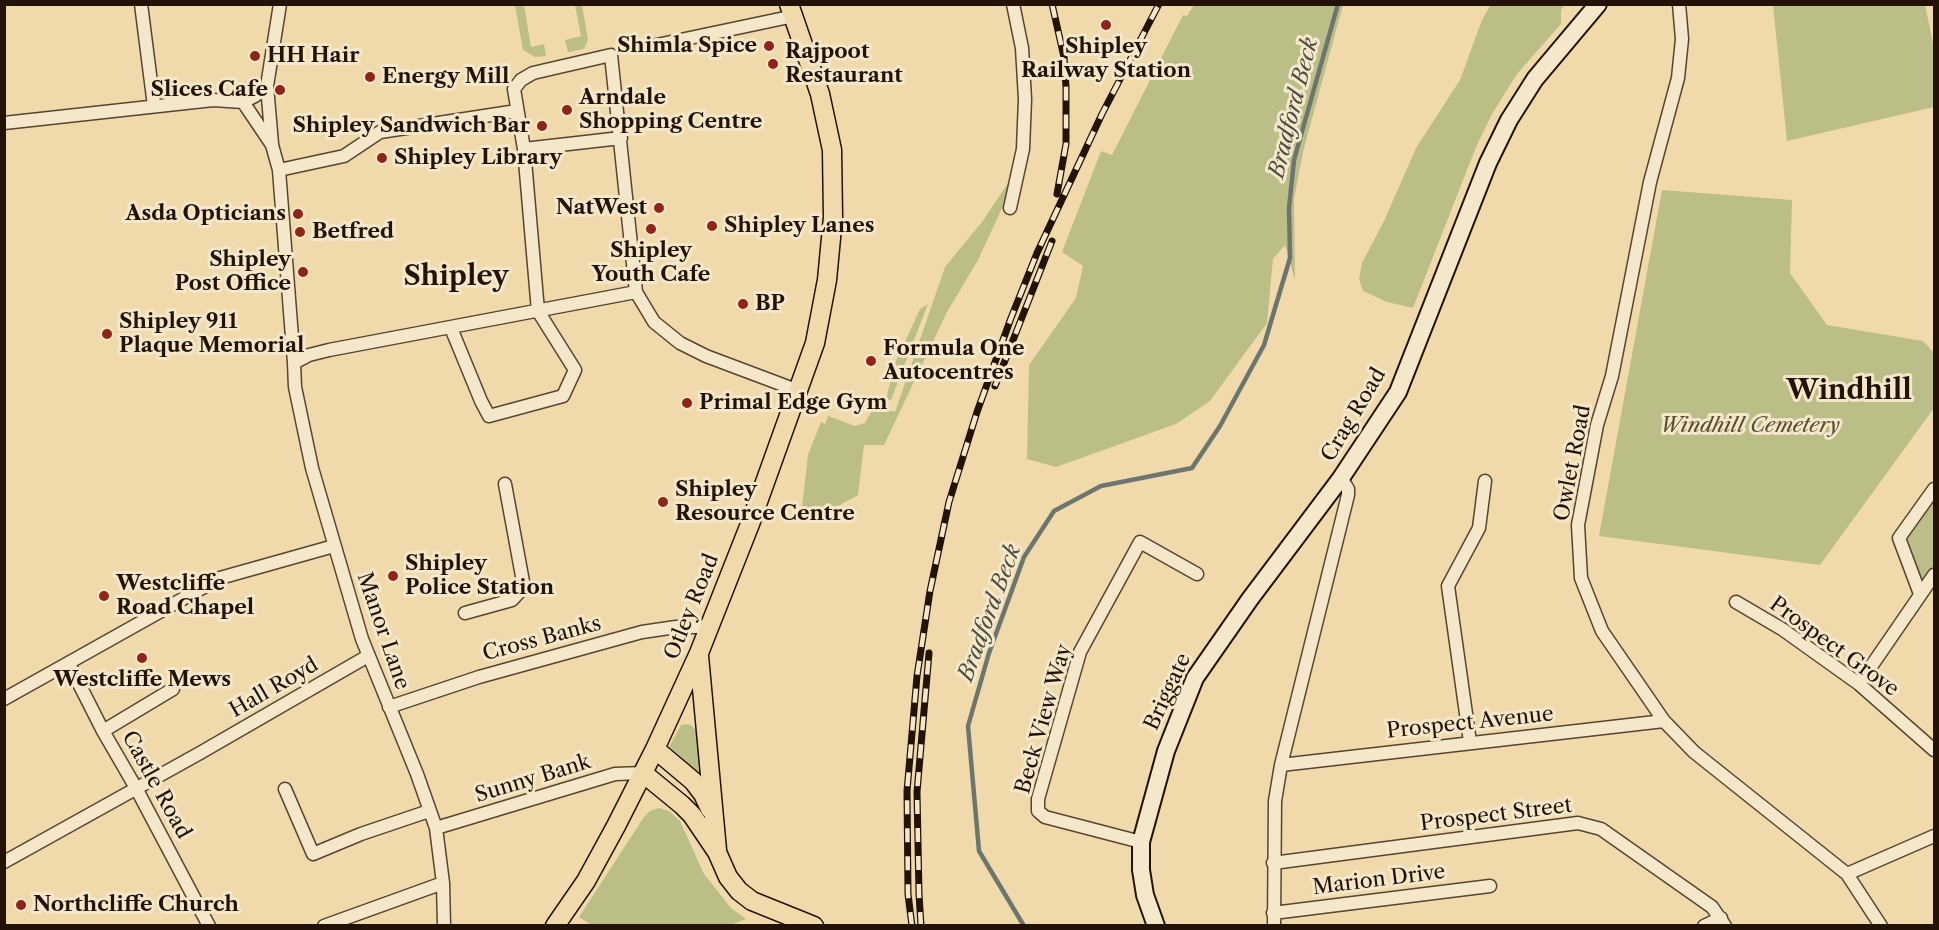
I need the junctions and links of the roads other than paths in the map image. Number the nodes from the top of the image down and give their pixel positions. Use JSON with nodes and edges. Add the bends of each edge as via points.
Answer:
{"nodes":[{"id":1,"x":141,"y":4,"type":"edge"},
{"id":2,"x":280,"y":4,"type":"edge"},
{"id":3,"x":1013,"y":4,"type":"edge"},
{"id":4,"x":1598,"y":4,"type":"edge"},
{"id":5,"x":1679,"y":4,"type":"edge"},
{"id":6,"x":792,"y":10,"type":"edge"},
{"id":7,"x":652,"y":46,"type":"dead end"},
{"id":8,"x":267,"y":86,"type":"junction"},
{"id":9,"x":243,"y":102,"type":"junction"},
{"id":10,"x":154,"y":106,"type":"junction"},
{"id":11,"x":517,"y":111,"type":"junction"},
{"id":12,"x":4,"y":123,"type":"edge"},
{"id":13,"x":621,"y":138,"type":"junction"},
{"id":14,"x":272,"y":145,"type":"junction"},
{"id":15,"x":524,"y":149,"type":"junction"},
{"id":16,"x":279,"y":170,"type":"junction"},
{"id":17,"x":1010,"y":208,"type":"dead end"},
{"id":18,"x":636,"y":292,"type":"junction"},
{"id":19,"x":538,"y":311,"type":"junction"},
{"id":20,"x":451,"y":328,"type":"junction"},
{"id":21,"x":294,"y":363,"type":"junction"},
{"id":22,"x":799,"y":391,"type":"junction"},
{"id":23,"x":1341,"y":478,"type":"junction"},
{"id":24,"x":1485,"y":481,"type":"dead end"},
{"id":25,"x":505,"y":484,"type":"dead end"},
{"id":26,"x":1935,"y":489,"type":"edge"},
{"id":27,"x":334,"y":546,"type":"junction"},
{"id":28,"x":1197,"y":574,"type":"dead end"},
{"id":29,"x":1935,"y":574,"type":"edge"},
{"id":30,"x":1920,"y":594,"type":"junction"},
{"id":31,"x":1736,"y":602,"type":"dead end"},
{"id":32,"x":465,"y":613,"type":"dead end"},
{"id":33,"x":710,"y":627,"type":"junction"},
{"id":34,"x":699,"y":653,"type":"junction"},
{"id":35,"x":368,"y":656,"type":"junction"},
{"id":36,"x":69,"y":664,"type":"junction"},
{"id":37,"x":1859,"y":684,"type":"junction"},
{"id":38,"x":173,"y":690,"type":"dead end"},
{"id":39,"x":4,"y":699,"type":"edge"},
{"id":40,"x":389,"y":707,"type":"junction"},
{"id":41,"x":1664,"y":721,"type":"junction"},
{"id":42,"x":103,"y":731,"type":"junction"},
{"id":43,"x":1470,"y":742,"type":"junction"},
{"id":44,"x":655,"y":749,"type":"junction"},
{"id":45,"x":1935,"y":750,"type":"edge"},
{"id":46,"x":1281,"y":765,"type":"junction"},
{"id":47,"x":643,"y":774,"type":"junction"},
{"id":48,"x":136,"y":788,"type":"junction"},
{"id":49,"x":285,"y":789,"type":"dead end"},
{"id":50,"x":429,"y":811,"type":"junction"},
{"id":51,"x":714,"y":816,"type":"junction"},
{"id":52,"x":436,"y":828,"type":"junction"},
{"id":53,"x":1935,"y":836,"type":"edge"},
{"id":54,"x":1141,"y":842,"type":"junction"},
{"id":55,"x":717,"y":852,"type":"junction"},
{"id":56,"x":4,"y":862,"type":"edge"},
{"id":57,"x":1273,"y":863,"type":"junction"},
{"id":58,"x":1847,"y":874,"type":"junction"},
{"id":59,"x":443,"y":883,"type":"junction"},
{"id":60,"x":1490,"y":886,"type":"dead end"},
{"id":61,"x":1273,"y":919,"type":"edge"},
{"id":62,"x":1723,"y":922,"type":"edge"},
{"id":63,"x":209,"y":926,"type":"edge"},
{"id":64,"x":324,"y":926,"type":"edge"},
{"id":65,"x":444,"y":926,"type":"edge"},
{"id":66,"x":555,"y":926,"type":"edge"},
{"id":67,"x":814,"y":926,"type":"edge"},
{"id":68,"x":1156,"y":926,"type":"edge"},
{"id":69,"x":1704,"y":926,"type":"edge"},
{"id":70,"x":1881,"y":926,"type":"edge"}],
"edges":[{"from":1,"to":10,"type":"street"},
{"from":2,"to":8,"type":"street"},
{"from":3,"to":17,"type":"street","via":[[1022,48],[1025,99],[1023,149]]},
{"from":4,"to":23,"type":"main road","name":"Crag Road","via":[[1535,79],[1509,120],[1488,163],[1398,392]]},
{"from":5,"to":41,"type":"street","name":"Owlet Road","via":[[1682,39],[1678,78],[1650,182],[1578,525],[1581,578],[1602,631]]},
{"from":6,"to":7,"type":"street"},
{"from":6,"to":22,"type":"main road","name":"Otley Road","via":[[828,124],[833,169],[833,217],[826,280],[815,342]]},
{"from":8,"to":9,"type":"street"},
{"from":8,"to":14,"type":"street"},
{"from":9,"to":10,"type":"street","via":[[213,100]]},
{"from":9,"to":14,"type":"street"},
{"from":10,"to":12,"type":"street"},
{"from":11,"to":13,"type":"street","via":[[514,89],[521,80],[533,73],[611,55]]},
{"from":11,"to":15,"type":"street"},
{"from":11,"to":16,"type":"street","via":[[380,132],[344,156]]},
{"from":13,"to":15,"type":"street"},
{"from":13,"to":18,"type":"street"},
{"from":14,"to":16,"type":"street","name":"Manor Lane"},
{"from":15,"to":19,"type":"street"},
{"from":16,"to":21,"type":"street","name":"Manor Lane"},
{"from":18,"to":19,"type":"street"},
{"from":18,"to":22,"type":"street","via":[[654,322],[680,343]]},
{"from":19,"to":20,"type":"street"},
{"from":19,"to":20,"type":"street","via":[[575,370],[563,396],[489,416]]},
{"from":20,"to":21,"type":"street","via":[[329,350]]},
{"from":21,"to":27,"type":"street","name":"Manor Lane","via":[[295,387],[312,468]]},
{"from":22,"to":33,"type":"main road","name":"Otley Road"},
{"from":23,"to":46,"type":"street","name":"Crag Road","via":[[1348,495]]},
{"from":23,"to":54,"type":"main road","name":"Briggate","via":[[1195,678],[1166,751]]},
{"from":24,"to":43,"type":"street","via":[[1479,528],[1448,586]]},
{"from":25,"to":32,"type":"street","via":[[524,587],[512,600]]},
{"from":26,"to":30,"type":"street","via":[[1899,538]]},
{"from":27,"to":35,"type":"street","name":"Manor Lane"},
{"from":27,"to":36,"type":"street","via":[[220,578]]},
{"from":28,"to":54,"type":"street","name":"Beck View Way","via":[[1140,542],[1080,652],[1038,799],[1038,811],[1045,817]]},
{"from":29,"to":30,"type":"street"},
{"from":30,"to":37,"type":"street"},
{"from":31,"to":37,"type":"street","name":"Prospect Grove","via":[[1782,629]]},
{"from":33,"to":34,"type":"main road","name":"Otley Road"},
{"from":33,"to":40,"type":"street","name":"Cross Banks","via":[[642,632],[479,677]]},
{"from":34,"to":44,"type":"main road","name":"Otley Road"},
{"from":34,"to":51,"type":"main road"},
{"from":35,"to":40,"type":"street","name":"Manor Lane"},
{"from":35,"to":48,"type":"street","name":"Hall Royd"},
{"from":36,"to":39,"type":"street"},
{"from":36,"to":42,"type":"street","name":"Castle Road"},
{"from":37,"to":45,"type":"street","name":"Prospect Grove"},
{"from":38,"to":42,"type":"street"},
{"from":40,"to":50,"type":"street","name":"Manor Lane"},
{"from":41,"to":43,"type":"street","name":"Prospect Avenue"},
{"from":41,"to":58,"type":"street","name":"Owlet Road","via":[[1694,752]]},
{"from":42,"to":48,"type":"street","name":"Castle Road"},
{"from":43,"to":46,"type":"street","name":"Prospect Avenue"},
{"from":44,"to":47,"type":"main road","name":"Otley Road"},
{"from":44,"to":51,"type":"main road","via":[[693,781]]},
{"from":46,"to":57,"type":"street","name":"Crag Road","via":[[1275,801]]},
{"from":47,"to":52,"type":"street","name":"Sunny Bank","via":[[615,774]]},
{"from":47,"to":55,"type":"main road","via":[[682,805]]},
{"from":47,"to":66,"type":"main road","name":"Otley Road","via":[[586,881]]},
{"from":48,"to":56,"type":"street"},
{"from":48,"to":63,"type":"street","name":"Castle Road"},
{"from":49,"to":50,"type":"street","via":[[313,854]]},
{"from":50,"to":52,"type":"street","name":"Manor Lane"},
{"from":51,"to":55,"type":"main road"},
{"from":52,"to":59,"type":"street","name":"Manor Lane"},
{"from":53,"to":58,"type":"street"},
{"from":54,"to":68,"type":"main road","name":"Briggate","via":[[1145,895]]},
{"from":55,"to":67,"type":"main road","via":[[728,877],[752,901]]},
{"from":57,"to":61,"type":"street","name":"Crag Road"},
{"from":57,"to":62,"type":"street","name":"Prospect Street","via":[[1578,823],[1600,829],[1712,907]]},
{"from":58,"to":70,"type":"street","name":"Owlet Road"},
{"from":59,"to":64,"type":"street"},
{"from":59,"to":65,"type":"street","name":"Manor Lane"},
{"from":60,"to":61,"type":"street","name":"Marion Drive"},
{"from":62,"to":69,"type":"street"}]}
